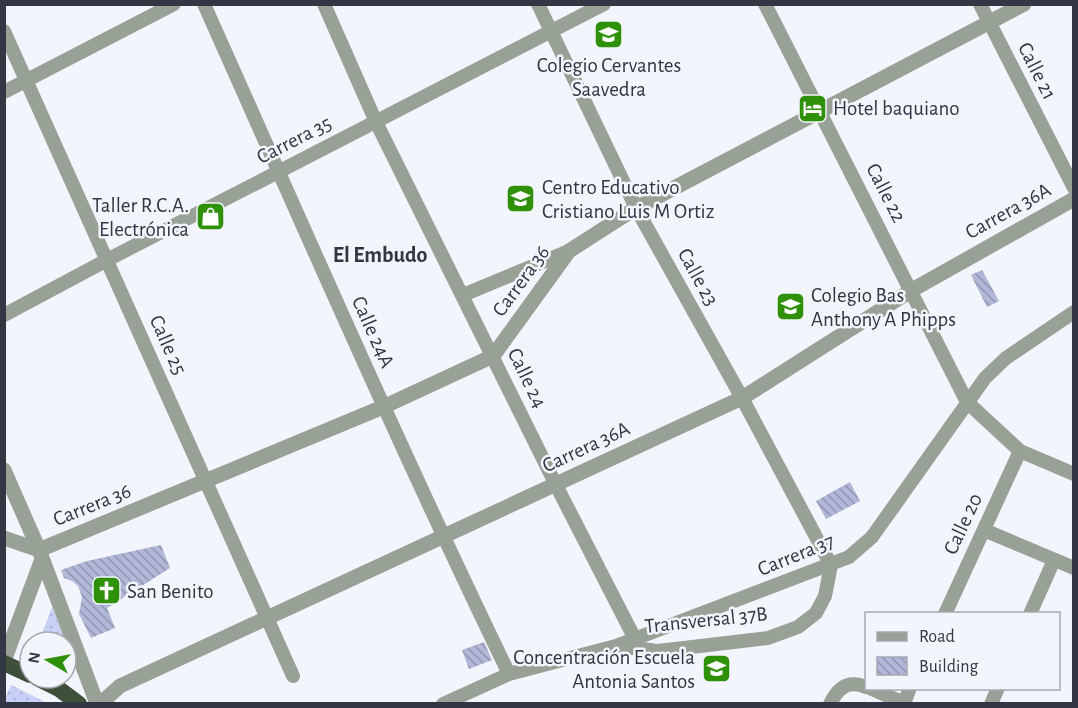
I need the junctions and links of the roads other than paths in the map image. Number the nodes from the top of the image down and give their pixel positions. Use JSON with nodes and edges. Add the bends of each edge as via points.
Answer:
{"nodes":[{"id":1,"x":174,"y":4,"type":"edge"},
{"id":2,"x":204,"y":4,"type":"edge"},
{"id":3,"x":324,"y":4,"type":"edge"},
{"id":4,"x":538,"y":4,"type":"edge"},
{"id":5,"x":604,"y":4,"type":"edge"},
{"id":6,"x":765,"y":4,"type":"edge"},
{"id":7,"x":980,"y":4,"type":"edge"},
{"id":8,"x":1023,"y":4,"type":"edge"},
{"id":9,"x":989,"y":23,"type":"junction"},
{"id":10,"x":4,"y":31,"type":"edge"},
{"id":11,"x":552,"y":32,"type":"junction"},
{"id":12,"x":27,"y":82,"type":"junction"},
{"id":13,"x":4,"y":92,"type":"edge"},
{"id":14,"x":821,"y":111,"type":"junction"},
{"id":15,"x":376,"y":122,"type":"junction"},
{"id":16,"x":279,"y":172,"type":"junction"},
{"id":17,"x":1074,"y":188,"type":"edge"},
{"id":18,"x":1074,"y":199,"type":"edge"},
{"id":19,"x":636,"y":208,"type":"junction"},
{"id":20,"x":569,"y":251,"type":"junction"},
{"id":21,"x":107,"y":260,"type":"junction"},
{"id":22,"x":912,"y":290,"type":"junction"},
{"id":23,"x":463,"y":295,"type":"junction"},
{"id":24,"x":1074,"y":312,"type":"edge"},
{"id":25,"x":4,"y":315,"type":"edge"},
{"id":26,"x":493,"y":356,"type":"junction"},
{"id":27,"x":742,"y":398,"type":"junction"},
{"id":28,"x":968,"y":402,"type":"junction"},
{"id":29,"x":383,"y":407,"type":"junction"},
{"id":30,"x":1020,"y":451,"type":"junction"},
{"id":31,"x":4,"y":470,"type":"edge"},
{"id":32,"x":1074,"y":474,"type":"edge"},
{"id":33,"x":207,"y":481,"type":"junction"},
{"id":34,"x":556,"y":485,"type":"junction"},
{"id":35,"x":984,"y":530,"type":"junction"},
{"id":36,"x":442,"y":537,"type":"junction"},
{"id":37,"x":4,"y":538,"type":"edge"},
{"id":38,"x":41,"y":555,"type":"junction"},
{"id":39,"x":1054,"y":560,"type":"junction"},
{"id":40,"x":831,"y":565,"type":"junction"},
{"id":41,"x":1074,"y":568,"type":"edge"},
{"id":42,"x":946,"y":612,"type":"edge"},
{"id":43,"x":1031,"y":612,"type":"edge"},
{"id":44,"x":267,"y":618,"type":"junction"},
{"id":45,"x":635,"y":639,"type":"junction"},
{"id":46,"x":616,"y":646,"type":"junction"},
{"id":47,"x":4,"y":662,"type":"edge"},
{"id":48,"x":18,"y":669,"type":"edge"},
{"id":49,"x":509,"y":674,"type":"junction"},
{"id":50,"x":293,"y":676,"type":"dead end"},
{"id":51,"x":864,"y":686,"type":"edge"},
{"id":52,"x":62,"y":690,"type":"edge"},
{"id":53,"x":874,"y":690,"type":"edge"},
{"id":54,"x":997,"y":690,"type":"edge"},
{"id":55,"x":94,"y":703,"type":"edge"},
{"id":56,"x":905,"y":703,"type":"edge"},
{"id":57,"x":442,"y":704,"type":"edge"},
{"id":58,"x":830,"y":704,"type":"edge"},
{"id":59,"x":991,"y":704,"type":"edge"}],
"edges":[{"from":1,"to":12,"type":"street"},
{"from":2,"to":16,"type":"street","name":"Calle 24A"},
{"from":3,"to":15,"type":"street","name":"Calle 24"},
{"from":4,"to":11,"type":"street","name":"Calle 23"},
{"from":5,"to":11,"type":"street","name":"Carrera 35"},
{"from":6,"to":14,"type":"street","name":"Calle 22"},
{"from":7,"to":9,"type":"street","name":"Calle 21"},
{"from":8,"to":9,"type":"street","name":"Carrera 36"},
{"from":9,"to":14,"type":"street","name":"Carrera 36"},
{"from":9,"to":17,"type":"street","name":"Calle 21"},
{"from":10,"to":12,"type":"street","name":"Calle 25"},
{"from":11,"to":15,"type":"street","name":"Carrera 35"},
{"from":11,"to":19,"type":"street","name":"Calle 23"},
{"from":12,"to":13,"type":"street"},
{"from":12,"to":21,"type":"street","name":"Calle 25"},
{"from":14,"to":19,"type":"street","name":"Carrera 36"},
{"from":14,"to":22,"type":"street","name":"Calle 22"},
{"from":15,"to":16,"type":"street","name":"Carrera 35"},
{"from":15,"to":23,"type":"street","name":"Calle 24"},
{"from":16,"to":21,"type":"street","name":"Carrera 35"},
{"from":16,"to":29,"type":"street","name":"Calle 24A"},
{"from":18,"to":22,"type":"street","name":"Carrera 36A"},
{"from":19,"to":20,"type":"street","name":"Carrera 36"},
{"from":19,"to":27,"type":"street","name":"Calle 23"},
{"from":20,"to":23,"type":"street"},
{"from":20,"to":26,"type":"street","name":"Carrera 36"},
{"from":21,"to":25,"type":"street","name":"Carrera 35"},
{"from":21,"to":33,"type":"street","name":"Calle 25"},
{"from":22,"to":27,"type":"street","name":"Carrera 36A"},
{"from":22,"to":28,"type":"street","name":"Calle 22"},
{"from":23,"to":26,"type":"street","name":"Calle 24"},
{"from":24,"to":28,"type":"street","name":"Carrera 37","via":[[1006,358]]},
{"from":26,"to":29,"type":"street","name":"Carrera 36"},
{"from":26,"to":34,"type":"street","name":"Calle 24"},
{"from":27,"to":34,"type":"street","name":"Carrera 36A"},
{"from":27,"to":40,"type":"street","name":"Calle 23"},
{"from":28,"to":30,"type":"street"},
{"from":28,"to":40,"type":"street","name":"Carrera 37","via":[[873,537],[849,557]]},
{"from":29,"to":33,"type":"street","name":"Carrera 36"},
{"from":29,"to":36,"type":"street","name":"Calle 24A"},
{"from":30,"to":32,"type":"street"},
{"from":30,"to":35,"type":"street","name":"Calle 20"},
{"from":31,"to":38,"type":"street"},
{"from":33,"to":38,"type":"street","name":"Carrera 36"},
{"from":33,"to":44,"type":"street","name":"Calle 25"},
{"from":34,"to":36,"type":"street","name":"Carrera 36A"},
{"from":34,"to":45,"type":"street","name":"Calle 24"},
{"from":35,"to":39,"type":"street"},
{"from":35,"to":42,"type":"street","name":"Calle 20"},
{"from":36,"to":44,"type":"street","name":"Carrera 36A"},
{"from":36,"to":49,"type":"street","name":"Calle 24A"},
{"from":37,"to":38,"type":"street"},
{"from":38,"to":47,"type":"street"},
{"from":38,"to":55,"type":"street"},
{"from":39,"to":41,"type":"street"},
{"from":39,"to":43,"type":"street"},
{"from":40,"to":45,"type":"street","name":"Carrera 37"},
{"from":40,"to":46,"type":"street","name":"Transversal 37B","via":[[825,596],[816,613],[798,627],[768,638],[658,651]]},
{"from":44,"to":50,"type":"street","name":"Calle 25"},
{"from":44,"to":55,"type":"street","name":"Carrera 36A","via":[[120,686]]},
{"from":45,"to":46,"type":"street","name":"Carrera 37"},
{"from":46,"to":49,"type":"street","name":"Carrera 37"},
{"from":47,"to":48,"type":"highway"},
{"from":49,"to":57,"type":"street","name":"Carrera 37"},
{"from":51,"to":58,"type":"street","via":[[844,685]]},
{"from":52,"to":55,"type":"highway"},
{"from":53,"to":56,"type":"street"},
{"from":54,"to":59,"type":"street"}]}
